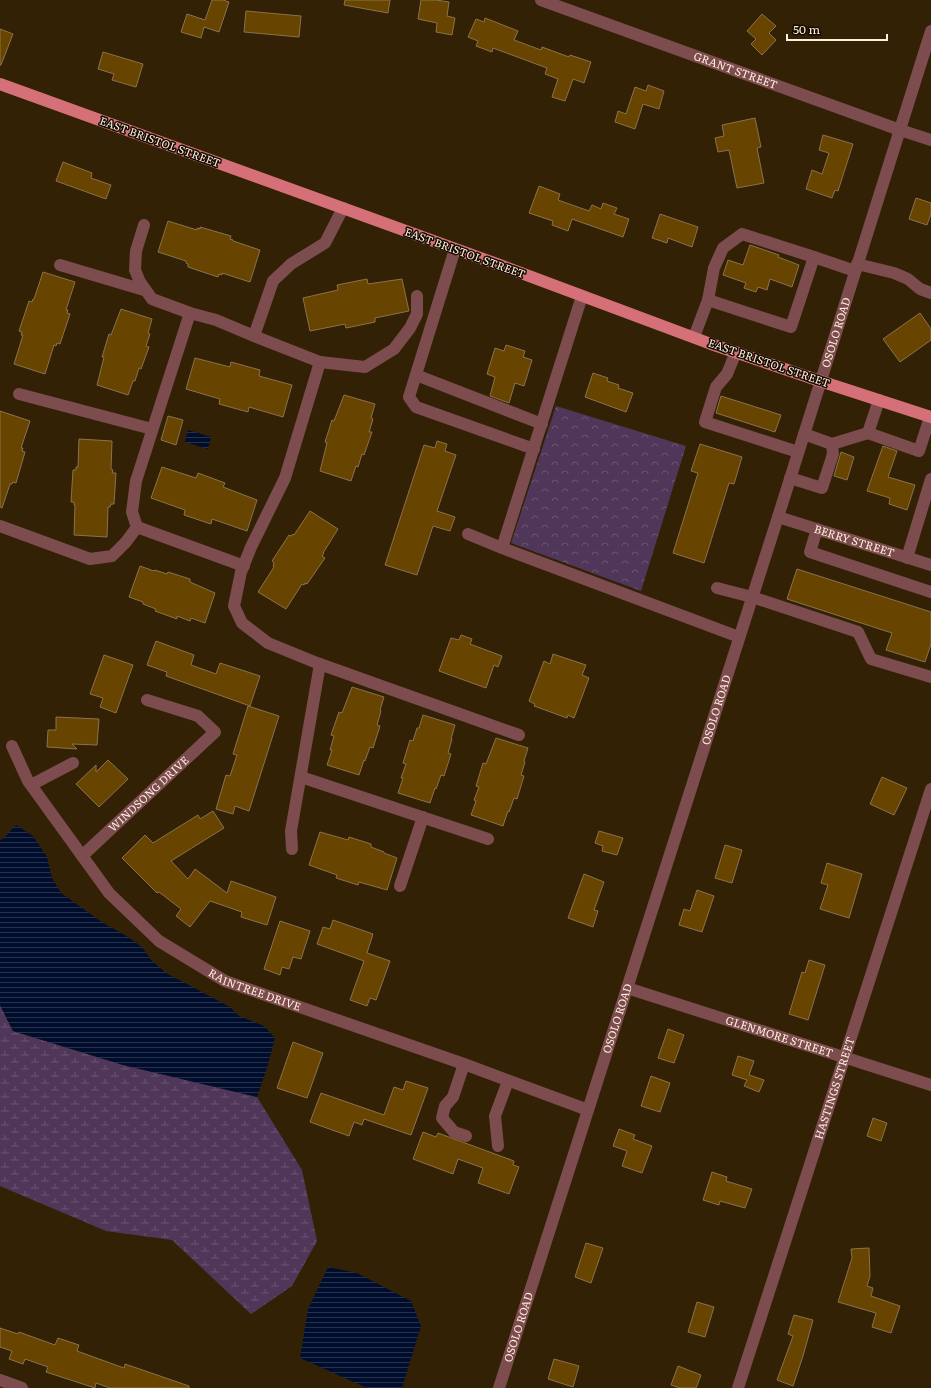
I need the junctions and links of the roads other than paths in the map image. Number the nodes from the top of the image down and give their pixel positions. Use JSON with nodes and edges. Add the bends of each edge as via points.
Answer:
{"nodes":[{"id":1,"x":540,"y":0,"type":"edge"},
{"id":2,"x":931,"y":31,"type":"edge"},
{"id":3,"x":0,"y":84,"type":"edge"},
{"id":4,"x":900,"y":130,"type":"junction"},
{"id":5,"x":931,"y":140,"type":"edge"},
{"id":6,"x":343,"y":208,"type":"junction"},
{"id":7,"x":144,"y":225,"type":"dead end"},
{"id":8,"x":455,"y":249,"type":"junction"},
{"id":9,"x":814,"y":257,"type":"junction"},
{"id":10,"x":60,"y":265,"type":"dead end"},
{"id":11,"x":856,"y":268,"type":"junction"},
{"id":12,"x":144,"y":290,"type":"junction"},
{"id":13,"x":931,"y":293,"type":"edge"},
{"id":14,"x":417,"y":296,"type":"dead end"},
{"id":15,"x":582,"y":296,"type":"junction"},
{"id":16,"x":708,"y":300,"type":"junction"},
{"id":17,"x":190,"y":313,"type":"junction"},
{"id":18,"x":254,"y":336,"type":"junction"},
{"id":19,"x":694,"y":337,"type":"junction"},
{"id":20,"x":736,"y":352,"type":"junction"},
{"id":21,"x":320,"y":362,"type":"junction"},
{"id":22,"x":416,"y":375,"type":"junction"},
{"id":23,"x":820,"y":381,"type":"junction"},
{"id":24,"x":19,"y":394,"type":"dead end"},
{"id":25,"x":879,"y":400,"type":"junction"},
{"id":26,"x":930,"y":417,"type":"edge"},
{"id":27,"x":542,"y":424,"type":"junction"},
{"id":28,"x":152,"y":429,"type":"junction"},
{"id":29,"x":868,"y":433,"type":"junction"},
{"id":30,"x":804,"y":434,"type":"junction"},
{"id":31,"x":832,"y":444,"type":"junction"},
{"id":32,"x":534,"y":449,"type":"junction"},
{"id":33,"x":798,"y":452,"type":"junction"},
{"id":34,"x":790,"y":478,"type":"junction"},
{"id":35,"x":931,"y":479,"type":"edge"},
{"id":36,"x":778,"y":517,"type":"junction"},
{"id":37,"x":0,"y":526,"type":"edge"},
{"id":38,"x":137,"y":528,"type":"junction"},
{"id":39,"x":817,"y":529,"type":"junction"},
{"id":40,"x":468,"y":534,"type":"dead end"},
{"id":41,"x":502,"y":548,"type":"junction"},
{"id":42,"x":906,"y":558,"type":"junction"},
{"id":43,"x":931,"y":565,"type":"edge"},
{"id":44,"x":244,"y":566,"type":"junction"},
{"id":45,"x":717,"y":588,"type":"dead end"},
{"id":46,"x":931,"y":592,"type":"edge"},
{"id":47,"x":752,"y":597,"type":"junction"},
{"id":48,"x":739,"y":637,"type":"junction"},
{"id":49,"x":320,"y":664,"type":"junction"},
{"id":50,"x":931,"y":678,"type":"edge"},
{"id":51,"x":147,"y":700,"type":"dead end"},
{"id":52,"x":518,"y":735,"type":"dead end"},
{"id":53,"x":12,"y":746,"type":"dead end"},
{"id":54,"x":73,"y":763,"type":"dead end"},
{"id":55,"x":301,"y":776,"type":"junction"},
{"id":56,"x":31,"y":785,"type":"junction"},
{"id":57,"x":931,"y":789,"type":"edge"},
{"id":58,"x":423,"y":817,"type":"junction"},
{"id":59,"x":488,"y":839,"type":"dead end"},
{"id":60,"x":292,"y":849,"type":"dead end"},
{"id":61,"x":82,"y":856,"type":"junction"},
{"id":62,"x":400,"y":886,"type":"dead end"},
{"id":63,"x":627,"y":988,"type":"junction"},
{"id":64,"x":845,"y":1058,"type":"junction"},
{"id":65,"x":464,"y":1064,"type":"junction"},
{"id":66,"x":508,"y":1081,"type":"junction"},
{"id":67,"x":931,"y":1085,"type":"edge"},
{"id":68,"x":588,"y":1110,"type":"junction"},
{"id":69,"x":466,"y":1136,"type":"dead end"},
{"id":70,"x":498,"y":1146,"type":"dead end"},
{"id":71,"x":0,"y":1380,"type":"edge"},
{"id":72,"x":22,"y":1388,"type":"edge"},
{"id":73,"x":499,"y":1388,"type":"edge"},
{"id":74,"x":738,"y":1388,"type":"edge"}],
"edges":[{"from":1,"to":4,"type":"street","name":"GRANT STREET"},
{"from":2,"to":4,"type":"street","name":"OSOLO ROAD"},
{"from":3,"to":6,"type":"main road","name":"EAST BRISTOL STREET"},
{"from":4,"to":5,"type":"street","name":"GRANT STREET"},
{"from":4,"to":11,"type":"street","name":"OSOLO ROAD"},
{"from":6,"to":8,"type":"main road","name":"EAST BRISTOL STREET"},
{"from":6,"to":18,"type":"street","via":[[325,243],[291,264],[273,281]]},
{"from":7,"to":12,"type":"street","via":[[136,251],[135,270]]},
{"from":8,"to":15,"type":"main road","name":"EAST BRISTOL STREET"},
{"from":8,"to":22,"type":"street"},
{"from":9,"to":11,"type":"street"},
{"from":9,"to":16,"type":"street","via":[[742,234],[723,248],[714,268]]},
{"from":9,"to":16,"type":"street","via":[[792,327]]},
{"from":10,"to":12,"type":"street"},
{"from":11,"to":13,"type":"street","via":[[894,273]]},
{"from":11,"to":23,"type":"street","name":"OSOLO ROAD"},
{"from":12,"to":17,"type":"street","via":[[152,299]]},
{"from":14,"to":21,"type":"street","via":[[416,314],[410,328],[394,349],[365,367]]},
{"from":15,"to":19,"type":"main road","name":"EAST BRISTOL STREET"},
{"from":15,"to":27,"type":"street"},
{"from":16,"to":19,"type":"street"},
{"from":17,"to":18,"type":"street","via":[[216,320]]},
{"from":17,"to":28,"type":"street"},
{"from":18,"to":21,"type":"street"},
{"from":19,"to":20,"type":"main road","name":"EAST BRISTOL STREET"},
{"from":20,"to":23,"type":"main road","name":"EAST BRISTOL STREET"},
{"from":20,"to":33,"type":"street","via":[[727,374],[716,387],[705,422]]},
{"from":21,"to":44,"type":"street","via":[[285,478]]},
{"from":22,"to":27,"type":"street"},
{"from":22,"to":32,"type":"street","via":[[409,397],[416,407]]},
{"from":23,"to":25,"type":"main road","name":"EAST BRISTOL STREET"},
{"from":23,"to":30,"type":"street","name":"OSOLO ROAD"},
{"from":24,"to":28,"type":"street"},
{"from":25,"to":26,"type":"main road","name":"EAST BRISTOL STREET"},
{"from":25,"to":29,"type":"street"},
{"from":26,"to":29,"type":"street","via":[[919,450]]},
{"from":27,"to":32,"type":"street"},
{"from":28,"to":38,"type":"street","via":[[136,481],[132,512]]},
{"from":29,"to":31,"type":"street"},
{"from":30,"to":31,"type":"street"},
{"from":30,"to":33,"type":"street","name":"OSOLO ROAD"},
{"from":31,"to":34,"type":"street","via":[[833,454],[822,488]]},
{"from":32,"to":41,"type":"street"},
{"from":33,"to":34,"type":"street","name":"OSOLO ROAD"},
{"from":34,"to":36,"type":"street","name":"OSOLO ROAD"},
{"from":35,"to":42,"type":"street"},
{"from":36,"to":39,"type":"street","name":"BERRY STREET"},
{"from":36,"to":47,"type":"street","name":"OSOLO ROAD"},
{"from":37,"to":38,"type":"street","via":[[90,559],[112,556]]},
{"from":38,"to":44,"type":"street"},
{"from":39,"to":42,"type":"street","name":"BERRY STREET"},
{"from":39,"to":46,"type":"street","via":[[810,552]]},
{"from":40,"to":41,"type":"street"},
{"from":41,"to":48,"type":"street"},
{"from":42,"to":43,"type":"street","name":"BERRY STREET"},
{"from":44,"to":49,"type":"street","via":[[234,606],[242,624],[268,643]]},
{"from":45,"to":47,"type":"street"},
{"from":47,"to":48,"type":"street","name":"OSOLO ROAD"},
{"from":47,"to":50,"type":"street","via":[[858,632],[871,659]]},
{"from":48,"to":63,"type":"street","name":"OSOLO ROAD"},
{"from":49,"to":52,"type":"street"},
{"from":49,"to":55,"type":"street"},
{"from":51,"to":61,"type":"street","name":"WINDSONG DRIVE","via":[[198,716],[215,732]]},
{"from":53,"to":56,"type":"street","name":"RAINTREE DRIVE"},
{"from":54,"to":56,"type":"street"},
{"from":55,"to":58,"type":"street"},
{"from":55,"to":60,"type":"street","via":[[291,831]]},
{"from":56,"to":61,"type":"street","name":"RAINTREE DRIVE"},
{"from":57,"to":64,"type":"street","name":"HASTINGS STREET"},
{"from":58,"to":59,"type":"street"},
{"from":58,"to":62,"type":"street"},
{"from":61,"to":65,"type":"street","name":"RAINTREE DRIVE","via":[[109,893],[159,941],[225,981]]},
{"from":63,"to":64,"type":"street","name":"GLENMORE STREET"},
{"from":63,"to":68,"type":"street","name":"OSOLO ROAD"},
{"from":64,"to":67,"type":"street","name":"GLENMORE STREET"},
{"from":64,"to":74,"type":"street","name":"HASTINGS STREET"},
{"from":65,"to":66,"type":"street","name":"RAINTREE DRIVE"},
{"from":65,"to":69,"type":"street","via":[[453,1097],[446,1106],[442,1118],[454,1132]]},
{"from":66,"to":68,"type":"street","name":"RAINTREE DRIVE"},
{"from":66,"to":70,"type":"street","via":[[495,1116]]},
{"from":68,"to":73,"type":"street","name":"OSOLO ROAD"},
{"from":71,"to":72,"type":"street"}]}
